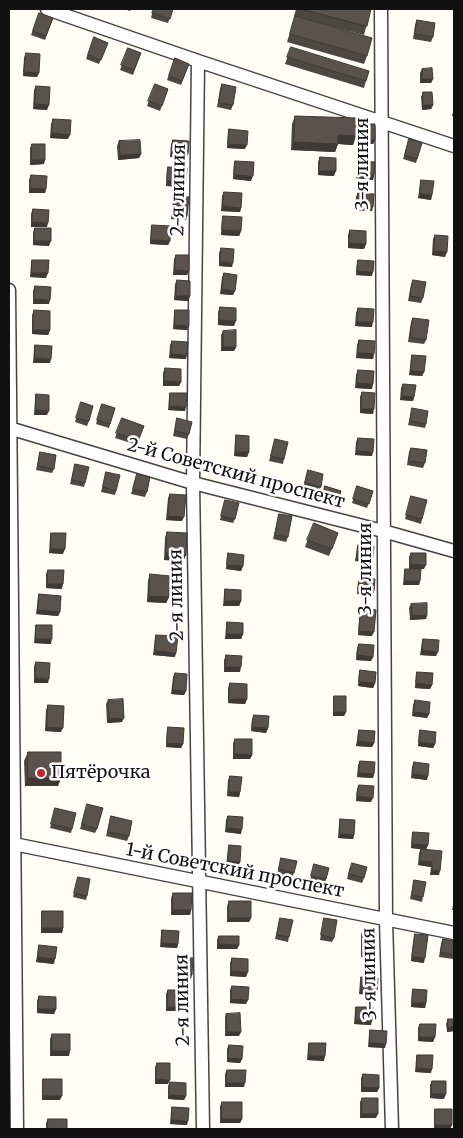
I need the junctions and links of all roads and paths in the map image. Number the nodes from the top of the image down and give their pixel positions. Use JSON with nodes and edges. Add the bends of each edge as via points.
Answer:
{"nodes":[{"id":1,"x":47,"y":9,"type":"edge"},
{"id":2,"x":381,"y":9,"type":"edge"},
{"id":3,"x":198,"y":61,"type":"junction"},
{"id":4,"x":380,"y":122,"type":"junction"},
{"id":5,"x":454,"y":146,"type":"edge"},
{"id":6,"x":9,"y":290,"type":"edge"},
{"id":7,"x":9,"y":428,"type":"edge"},
{"id":8,"x":193,"y":483,"type":"junction"},
{"id":9,"x":383,"y":531,"type":"junction"},
{"id":10,"x":454,"y":551,"type":"edge"},
{"id":11,"x":12,"y":844,"type":"edge"},
{"id":12,"x":199,"y":881,"type":"junction"},
{"id":13,"x":386,"y":920,"type":"junction"},
{"id":14,"x":454,"y":933,"type":"edge"},
{"id":15,"x":17,"y":1129,"type":"edge"},
{"id":16,"x":203,"y":1129,"type":"edge"},
{"id":17,"x":392,"y":1129,"type":"edge"}],
"edges":[{"from":1,"to":3,"type":"street"},
{"from":2,"to":4,"type":"street","name":"3-я линия"},
{"from":3,"to":4,"type":"street"},
{"from":3,"to":8,"type":"street","name":"2-я линия"},
{"from":4,"to":5,"type":"street"},
{"from":4,"to":9,"type":"street","name":"3-я линия"},
{"from":6,"to":7,"type":"street"},
{"from":7,"to":8,"type":"street","name":"2-й Советский проспект"},
{"from":7,"to":11,"type":"street"},
{"from":8,"to":9,"type":"street","name":"2-й Советский проспект"},
{"from":8,"to":12,"type":"street","name":"2-я линия"},
{"from":9,"to":10,"type":"street","name":"2-й Советский проспект"},
{"from":9,"to":13,"type":"street","name":"3-я линия"},
{"from":11,"to":12,"type":"street","name":"1-й Советский проспект"},
{"from":11,"to":15,"type":"street"},
{"from":12,"to":13,"type":"street","name":"1-й Советский проспект"},
{"from":12,"to":16,"type":"street","name":"2-я линия"},
{"from":13,"to":14,"type":"street","name":"1-й Советский проспект"},
{"from":13,"to":17,"type":"street","name":"3-я линия"}]}
